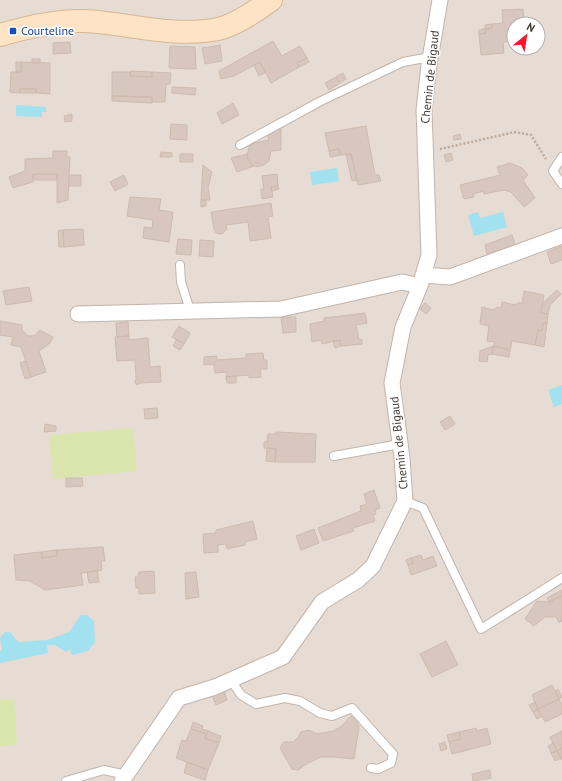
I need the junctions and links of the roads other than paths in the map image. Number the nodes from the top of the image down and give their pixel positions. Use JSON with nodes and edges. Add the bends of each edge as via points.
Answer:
{"nodes":[{"id":1,"x":271,"y":0,"type":"edge"},
{"id":2,"x":440,"y":0,"type":"edge"},
{"id":3,"x":0,"y":35,"type":"edge"},
{"id":4,"x":430,"y":57,"type":"junction"},
{"id":5,"x":240,"y":145,"type":"dead end"},
{"id":6,"x":562,"y":157,"type":"edge"},
{"id":7,"x":562,"y":184,"type":"edge"},
{"id":8,"x":562,"y":236,"type":"edge"},
{"id":9,"x":180,"y":265,"type":"dead end"},
{"id":10,"x":421,"y":281,"type":"junction"},
{"id":11,"x":190,"y":310,"type":"junction"},
{"id":12,"x":78,"y":314,"type":"dead end"},
{"id":13,"x":400,"y":444,"type":"junction"},
{"id":14,"x":334,"y":456,"type":"dead end"},
{"id":15,"x":405,"y":501,"type":"junction"},
{"id":16,"x":562,"y":578,"type":"edge"},
{"id":17,"x":231,"y":680,"type":"junction"},
{"id":18,"x":371,"y":768,"type":"dead end"},
{"id":19,"x":124,"y":778,"type":"edge"},
{"id":20,"x":66,"y":781,"type":"edge"}],
"edges":[{"from":1,"to":3,"type":"street","via":[[240,20],[213,30],[195,32],[82,21],[54,22]]},
{"from":2,"to":4,"type":"street","name":"Chemin de Bigaud"},
{"from":4,"to":5,"type":"lane","via":[[403,62],[321,101]]},
{"from":4,"to":10,"type":"street","name":"Chemin de Bigaud","via":[[424,110],[429,255]]},
{"from":6,"to":7,"type":"lane","via":[[553,171]]},
{"from":8,"to":10,"type":"street","via":[[450,277]]},
{"from":9,"to":11,"type":"lane","via":[[181,282]]},
{"from":10,"to":11,"type":"street","via":[[402,282],[281,308]]},
{"from":10,"to":13,"type":"street","name":"Chemin de Bigaud","via":[[403,327],[392,383]]},
{"from":11,"to":12,"type":"street"},
{"from":13,"to":14,"type":"lane"},
{"from":13,"to":15,"type":"street","name":"Chemin de Bigaud"},
{"from":15,"to":16,"type":"lane","via":[[423,508],[481,628]]},
{"from":15,"to":17,"type":"street","name":"Chemin de Bigaud","via":[[373,566],[358,580],[322,602],[283,657]]},
{"from":17,"to":18,"type":"lane","via":[[241,695],[256,704],[285,698],[300,701],[320,713],[332,716],[352,708],[393,754],[391,763],[378,769]]},
{"from":17,"to":19,"type":"street","name":"Chemin de Bigaud","via":[[179,698]]},
{"from":19,"to":20,"type":"lane","via":[[104,770]]}]}
